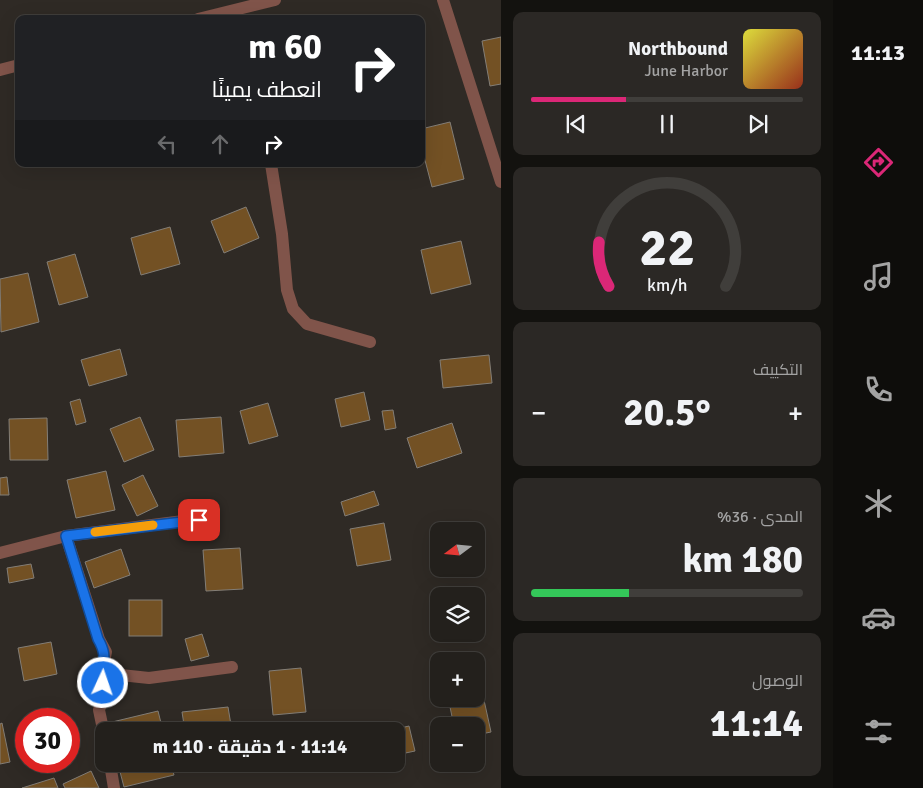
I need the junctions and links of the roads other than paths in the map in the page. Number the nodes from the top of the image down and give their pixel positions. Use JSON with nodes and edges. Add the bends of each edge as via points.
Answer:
{"nodes":[{"id":1,"x":275,"y":0,"type":"edge"},
{"id":2,"x":443,"y":0,"type":"edge"},
{"id":3,"x":244,"y":13,"type":"edge"},
{"id":4,"x":229,"y":15,"type":"edge"},
{"id":5,"x":15,"y":66,"type":"edge"},
{"id":6,"x":0,"y":70,"type":"edge"},
{"id":7,"x":271,"y":167,"type":"edge"},
{"id":8,"x":500,"y":182,"type":"edge"},
{"id":9,"x":370,"y":342,"type":"dead end"},
{"id":10,"x":199,"y":520,"type":"dead end"},
{"id":11,"x":66,"y":536,"type":"junction"},
{"id":12,"x":0,"y":553,"type":"edge"},
{"id":13,"x":232,"y":667,"type":"dead end"},
{"id":14,"x":102,"y":673,"type":"junction"},
{"id":15,"x":102,"y":722,"type":"edge"},
{"id":16,"x":111,"y":772,"type":"edge"},
{"id":17,"x":114,"y":788,"type":"edge"}],
"edges":[{"from":1,"to":3,"type":"street"},
{"from":2,"to":8,"type":"street"},
{"from":3,"to":4,"type":"street"},
{"from":5,"to":6,"type":"street"},
{"from":7,"to":9,"type":"street","via":[[287,290],[293,309],[307,324]]},
{"from":10,"to":11,"type":"street"},
{"from":11,"to":12,"type":"street"},
{"from":11,"to":14,"type":"street","via":[[98,639],[106,652]]},
{"from":13,"to":14,"type":"street","via":[[149,678]]},
{"from":14,"to":15,"type":"street","via":[[104,693],[99,710]]},
{"from":16,"to":17,"type":"street"}]}
